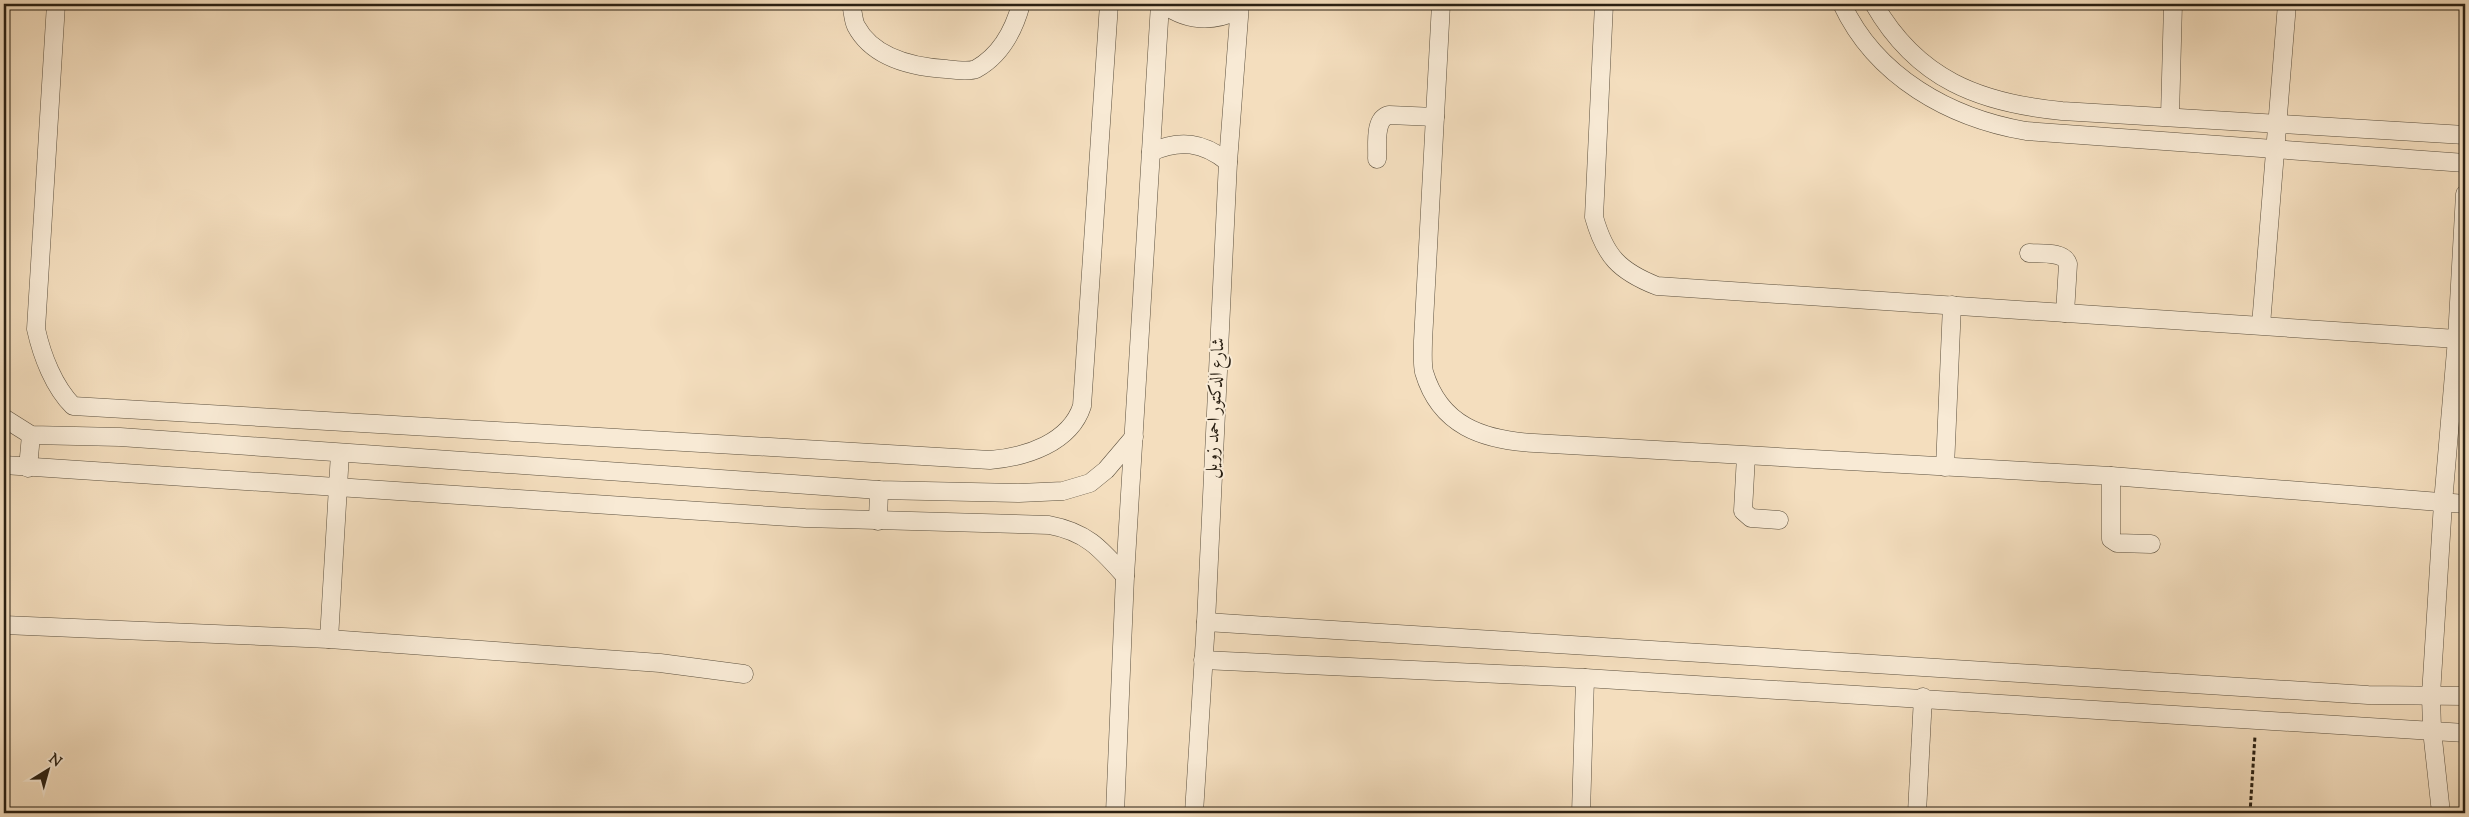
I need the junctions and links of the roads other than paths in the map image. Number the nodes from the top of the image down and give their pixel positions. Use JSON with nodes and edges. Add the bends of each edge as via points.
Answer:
{"nodes":[{"id":1,"x":56,"y":4,"type":"edge"},
{"id":2,"x":851,"y":4,"type":"edge"},
{"id":3,"x":1021,"y":4,"type":"edge"},
{"id":4,"x":1109,"y":4,"type":"edge"},
{"id":5,"x":1161,"y":4,"type":"edge"},
{"id":6,"x":1441,"y":4,"type":"edge"},
{"id":7,"x":1604,"y":4,"type":"edge"},
{"id":8,"x":1842,"y":4,"type":"edge"},
{"id":9,"x":1874,"y":4,"type":"edge"},
{"id":10,"x":2173,"y":4,"type":"edge"},
{"id":11,"x":2287,"y":4,"type":"edge"},
{"id":12,"x":1239,"y":7,"type":"edge"},
{"id":13,"x":2170,"y":116,"type":"junction"},
{"id":14,"x":1435,"y":117,"type":"junction"},
{"id":15,"x":2278,"y":122,"type":"junction"},
{"id":16,"x":2465,"y":134,"type":"edge"},
{"id":17,"x":2276,"y":148,"type":"junction"},
{"id":18,"x":1151,"y":152,"type":"junction"},
{"id":19,"x":1377,"y":159,"type":"dead end"},
{"id":20,"x":1228,"y":162,"type":"junction"},
{"id":21,"x":2465,"y":163,"type":"edge"},
{"id":22,"x":2465,"y":194,"type":"edge"},
{"id":23,"x":2029,"y":253,"type":"dead end"},
{"id":24,"x":1952,"y":305,"type":"junction"},
{"id":25,"x":2065,"y":312,"type":"junction"},
{"id":26,"x":2261,"y":325,"type":"junction"},
{"id":27,"x":2457,"y":339,"type":"junction"},
{"id":28,"x":4,"y":418,"type":"edge"},
{"id":29,"x":31,"y":435,"type":"junction"},
{"id":30,"x":1134,"y":437,"type":"junction"},
{"id":31,"x":340,"y":453,"type":"junction"},
{"id":32,"x":1746,"y":456,"type":"junction"},
{"id":33,"x":4,"y":465,"type":"edge"},
{"id":34,"x":1945,"y":467,"type":"junction"},
{"id":35,"x":28,"y":468,"type":"junction"},
{"id":36,"x":2111,"y":476,"type":"junction"},
{"id":37,"x":336,"y":488,"type":"junction"},
{"id":38,"x":879,"y":490,"type":"junction"},
{"id":39,"x":2443,"y":503,"type":"junction"},
{"id":40,"x":2465,"y":504,"type":"edge"},
{"id":41,"x":1780,"y":520,"type":"dead end"},
{"id":42,"x":878,"y":521,"type":"junction"},
{"id":43,"x":2151,"y":544,"type":"dead end"},
{"id":44,"x":1125,"y":576,"type":"junction"},
{"id":45,"x":1206,"y":622,"type":"junction"},
{"id":46,"x":4,"y":625,"type":"edge"},
{"id":47,"x":329,"y":639,"type":"junction"},
{"id":48,"x":1203,"y":660,"type":"junction"},
{"id":49,"x":744,"y":674,"type":"dead end"},
{"id":50,"x":1585,"y":678,"type":"junction"},
{"id":51,"x":2431,"y":695,"type":"junction"},
{"id":52,"x":2465,"y":696,"type":"edge"},
{"id":53,"x":1923,"y":697,"type":"junction"},
{"id":54,"x":2432,"y":730,"type":"junction"},
{"id":55,"x":2465,"y":732,"type":"edge"},
{"id":56,"x":1115,"y":813,"type":"edge"},
{"id":57,"x":1194,"y":813,"type":"edge"},
{"id":58,"x":1582,"y":813,"type":"edge"},
{"id":59,"x":1917,"y":813,"type":"edge"},
{"id":60,"x":2441,"y":813,"type":"edge"}],
"edges":[{"from":1,"to":4,"type":"street","via":[[36,328],[40,346],[62,395],[73,406],[990,460],[1031,453],[1063,434],[1078,420],[1082,406]]},
{"from":2,"to":3,"type":"street","via":[[856,26],[873,46],[895,59],[923,68],[975,70],[1007,39]]},
{"from":5,"to":12,"type":"street","via":[[1190,18],[1207,20],[1224,17]]},
{"from":5,"to":18,"type":"street"},
{"from":6,"to":14,"type":"street"},
{"from":7,"to":24,"type":"street","via":[[1594,217],[1601,241],[1614,262],[1634,277],[1656,286]]},
{"from":8,"to":17,"type":"street","via":[[1860,34],[1900,78],[1948,108],[1973,119],[2026,132]]},
{"from":9,"to":13,"type":"street","via":[[1896,38],[1914,57],[1968,91],[2029,108]]},
{"from":10,"to":13,"type":"street"},
{"from":11,"to":15,"type":"street"},
{"from":12,"to":20,"type":"street","name":"شارع الدكتور احمد زويل"},
{"from":13,"to":15,"type":"street"},
{"from":14,"to":19,"type":"street","via":[[1383,117],[1379,125]]},
{"from":14,"to":32,"type":"street","via":[[1424,370],[1434,397],[1452,418],[1475,432],[1502,441]]},
{"from":15,"to":16,"type":"street"},
{"from":15,"to":17,"type":"street"},
{"from":17,"to":21,"type":"street"},
{"from":17,"to":26,"type":"street"},
{"from":18,"to":20,"type":"street","via":[[1166,145],[1191,144],[1215,152]]},
{"from":18,"to":30,"type":"street"},
{"from":20,"to":45,"type":"street","name":"شارع الدكتور احمد زويل"},
{"from":22,"to":27,"type":"street"},
{"from":23,"to":25,"type":"street","via":[[2066,258]]},
{"from":24,"to":25,"type":"street"},
{"from":24,"to":34,"type":"street"},
{"from":25,"to":26,"type":"street"},
{"from":26,"to":27,"type":"street"},
{"from":27,"to":39,"type":"street"},
{"from":28,"to":29,"type":"street"},
{"from":29,"to":31,"type":"street","via":[[120,437]]},
{"from":29,"to":35,"type":"street"},
{"from":30,"to":38,"type":"street","via":[[1106,470],[1090,483],[1063,491]]},
{"from":30,"to":44,"type":"street"},
{"from":31,"to":37,"type":"street"},
{"from":31,"to":38,"type":"street"},
{"from":32,"to":34,"type":"street"},
{"from":32,"to":41,"type":"street","via":[[1743,511],[1751,518]]},
{"from":33,"to":35,"type":"street"},
{"from":34,"to":36,"type":"street"},
{"from":35,"to":37,"type":"street"},
{"from":36,"to":39,"type":"street"},
{"from":36,"to":43,"type":"street","via":[[2111,539],[2117,543]]},
{"from":37,"to":42,"type":"street"},
{"from":37,"to":47,"type":"street"},
{"from":38,"to":42,"type":"street"},
{"from":39,"to":40,"type":"street"},
{"from":39,"to":51,"type":"street"},
{"from":42,"to":44,"type":"street","via":[[1049,525],[1069,529],[1088,538]]},
{"from":44,"to":56,"type":"street"},
{"from":45,"to":48,"type":"street","name":"شارع الدكتور احمد زويل"},
{"from":45,"to":51,"type":"street","via":[[2368,695]]},
{"from":46,"to":47,"type":"street"},
{"from":47,"to":49,"type":"street","via":[[660,662]]},
{"from":48,"to":50,"type":"street"},
{"from":48,"to":57,"type":"street","name":"شارع الدكتور احمد زويل"},
{"from":50,"to":53,"type":"street"},
{"from":50,"to":58,"type":"street"},
{"from":51,"to":52,"type":"street"},
{"from":51,"to":54,"type":"street"},
{"from":53,"to":54,"type":"street"},
{"from":53,"to":59,"type":"street"},
{"from":54,"to":55,"type":"street"},
{"from":54,"to":60,"type":"street"}]}
